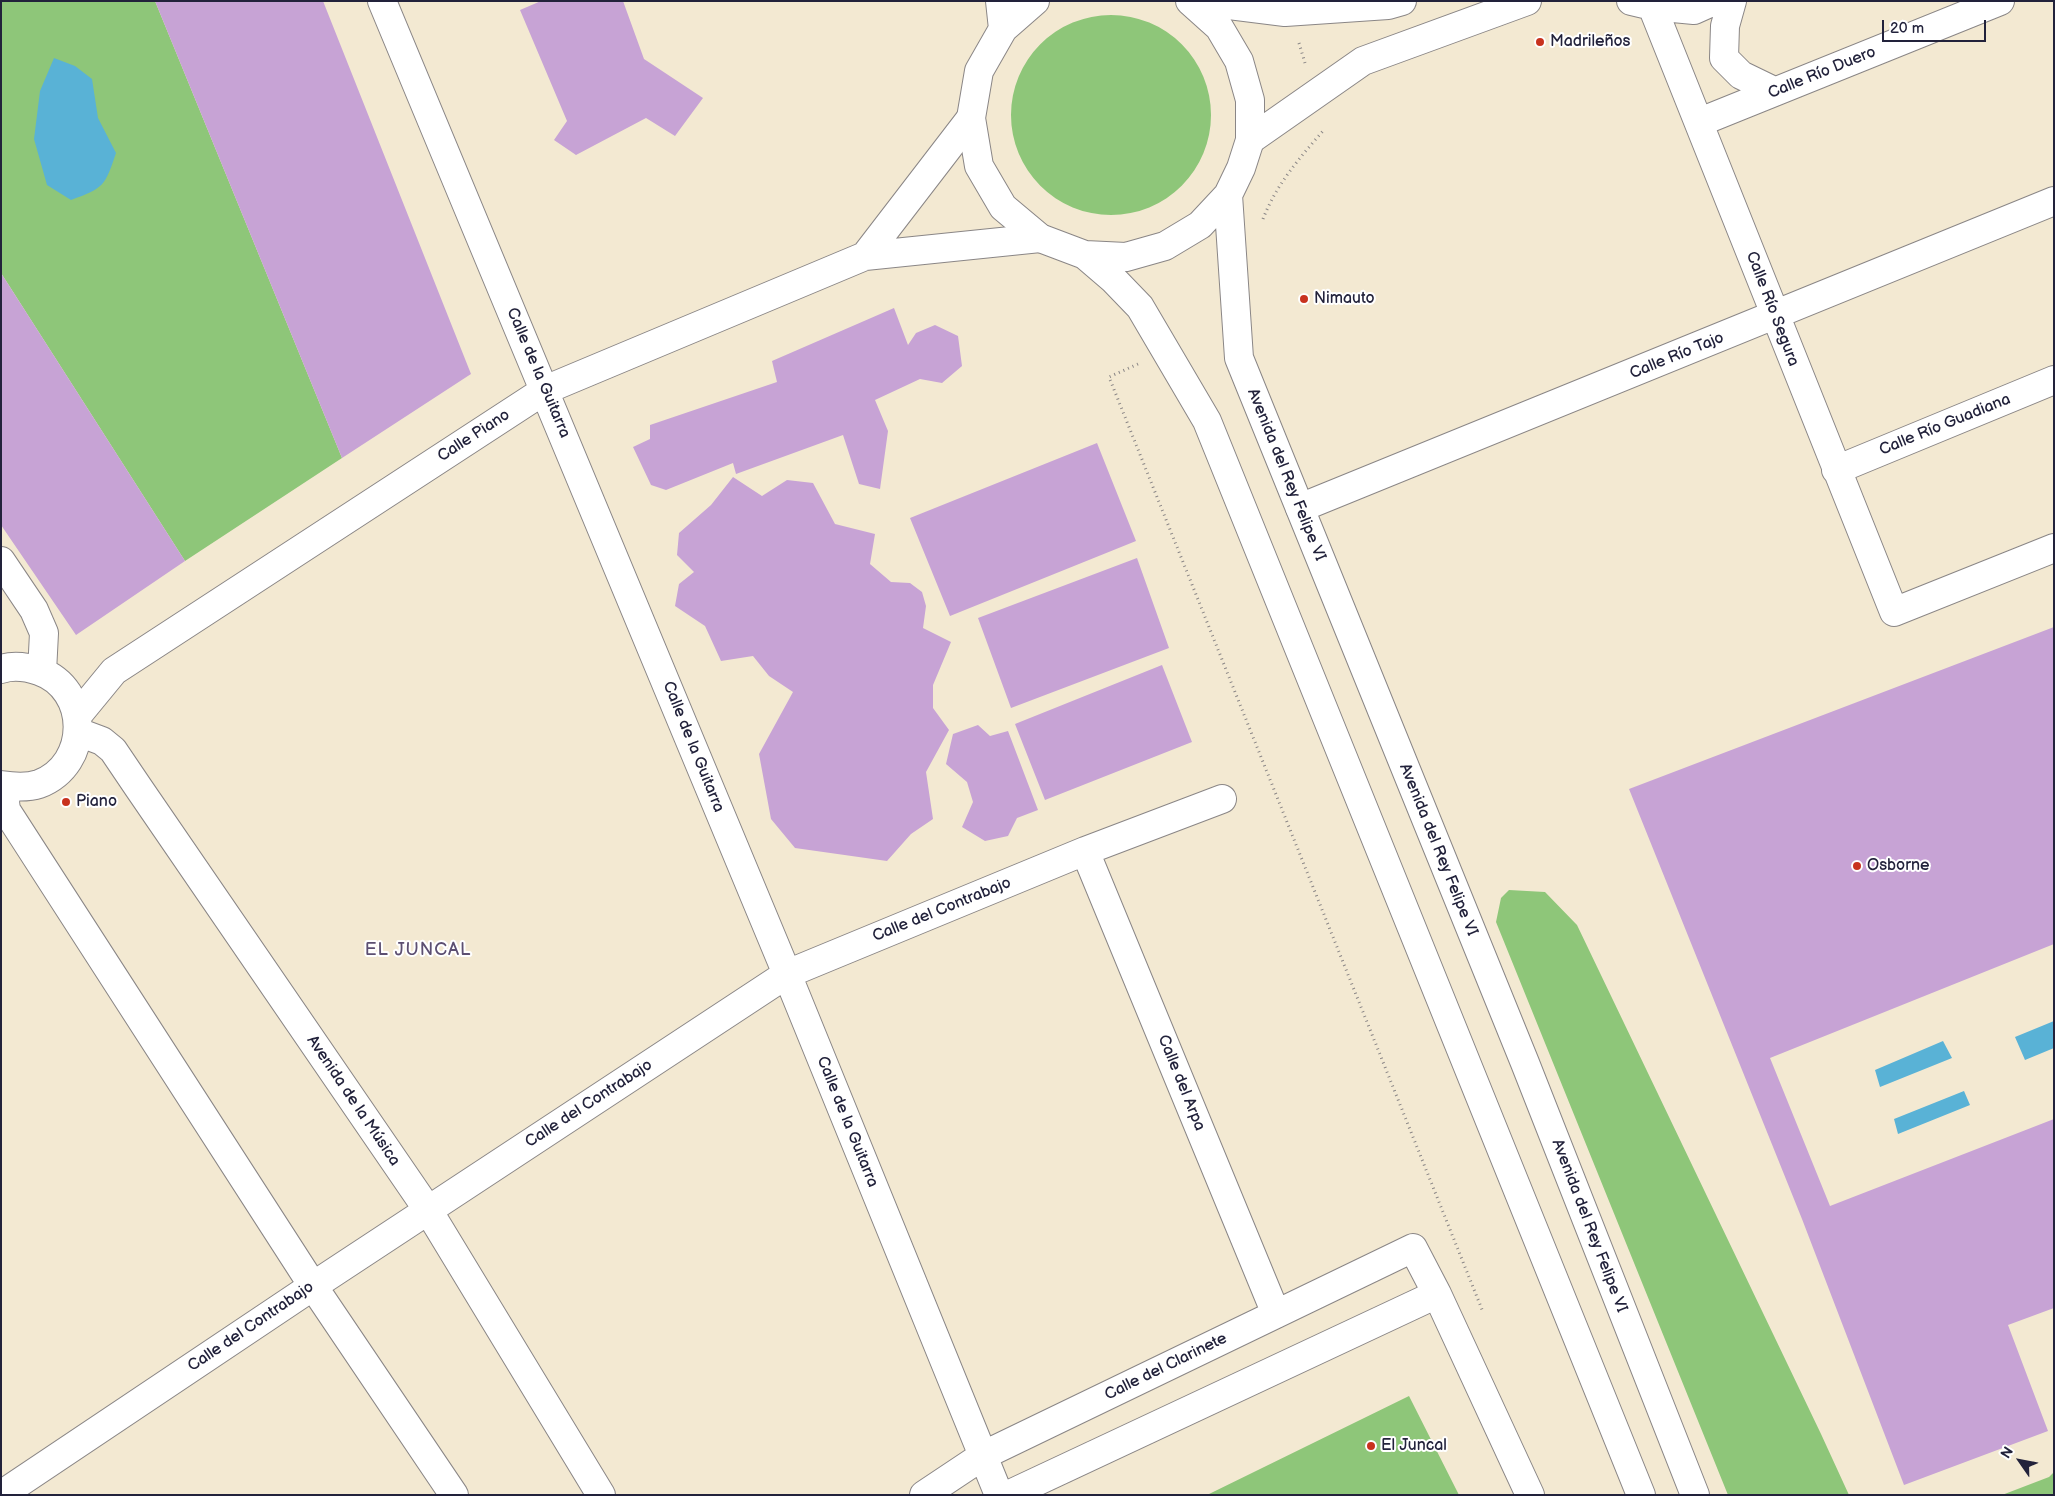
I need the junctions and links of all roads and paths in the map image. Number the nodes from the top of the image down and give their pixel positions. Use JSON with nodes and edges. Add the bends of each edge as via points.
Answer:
{"nodes":[{"id":1,"x":382,"y":1,"type":"edge"},
{"id":2,"x":1000,"y":1,"type":"edge"},
{"id":3,"x":1035,"y":1,"type":"edge"},
{"id":4,"x":1190,"y":1,"type":"edge"},
{"id":5,"x":1197,"y":1,"type":"edge"},
{"id":6,"x":1402,"y":1,"type":"edge"},
{"id":7,"x":1527,"y":1,"type":"edge"},
{"id":8,"x":1714,"y":1,"type":"edge"},
{"id":9,"x":1732,"y":1,"type":"edge"},
{"id":10,"x":2000,"y":1,"type":"edge"},
{"id":11,"x":1641,"y":4,"type":"edge"},
{"id":12,"x":1003,"y":29,"type":"junction"},
{"id":13,"x":1774,"y":92,"type":"junction"},
{"id":14,"x":971,"y":118,"type":"junction"},
{"id":15,"x":1700,"y":122,"type":"junction"},
{"id":16,"x":1250,"y":140,"type":"junction"},
{"id":17,"x":1228,"y":195,"type":"junction"},
{"id":18,"x":2054,"y":202,"type":"edge"},
{"id":19,"x":1040,"y":238,"type":"junction"},
{"id":20,"x":1085,"y":255,"type":"junction"},
{"id":21,"x":865,"y":256,"type":"junction"},
{"id":22,"x":1775,"y":316,"type":"junction"},
{"id":23,"x":2054,"y":380,"type":"edge"},
{"id":24,"x":545,"y":390,"type":"junction"},
{"id":25,"x":1836,"y":470,"type":"junction"},
{"id":26,"x":1300,"y":508,"type":"junction"},
{"id":27,"x":2054,"y":548,"type":"edge"},
{"id":28,"x":1,"y":561,"type":"edge"},
{"id":29,"x":1,"y":670,"type":"edge"},
{"id":30,"x":114,"y":671,"type":"junction"},
{"id":31,"x":49,"y":676,"type":"junction"},
{"id":32,"x":77,"y":724,"type":"junction"},
{"id":33,"x":4,"y":785,"type":"edge"},
{"id":34,"x":1222,"y":799,"type":"dead end"},
{"id":35,"x":1085,"y":851,"type":"junction"},
{"id":36,"x":787,"y":974,"type":"junction"},
{"id":37,"x":428,"y":1210,"type":"junction"},
{"id":38,"x":313,"y":1286,"type":"junction"},
{"id":39,"x":1437,"y":1294,"type":"junction"},
{"id":40,"x":1276,"y":1314,"type":"junction"},
{"id":41,"x":984,"y":1455,"type":"junction"},
{"id":42,"x":1,"y":1495,"type":"edge"},
{"id":43,"x":454,"y":1495,"type":"edge"},
{"id":44,"x":601,"y":1495,"type":"edge"},
{"id":45,"x":924,"y":1495,"type":"edge"},
{"id":46,"x":999,"y":1495,"type":"edge"},
{"id":47,"x":1008,"y":1495,"type":"edge"},
{"id":48,"x":1530,"y":1495,"type":"edge"},
{"id":49,"x":1641,"y":1495,"type":"edge"},
{"id":50,"x":1696,"y":1495,"type":"edge"}],
"edges":[{"from":1,"to":24,"type":"street","name":"Calle de la Guitarra"},
{"from":2,"to":12,"type":"street"},
{"from":3,"to":12,"type":"street"},
{"from":4,"to":16,"type":"street","via":[[1219,27],[1240,61],[1250,100]]},
{"from":5,"to":6,"type":"street","via":[[1285,12],[1388,5]]},
{"from":7,"to":16,"type":"street","via":[[1363,61]]},
{"from":8,"to":11,"type":"street","via":[[1694,10]]},
{"from":9,"to":13,"type":"street","via":[[1725,26],[1724,58],[1741,75]]},
{"from":10,"to":13,"type":"street","name":"Calle Río Duero"},
{"from":11,"to":15,"type":"street","name":"Calle Río Segura"},
{"from":12,"to":14,"type":"street","via":[[979,71]]},
{"from":13,"to":15,"type":"street","name":"Calle Río Duero"},
{"from":14,"to":19,"type":"street","via":[[980,166],[1003,207]]},
{"from":14,"to":21,"type":"street"},
{"from":15,"to":22,"type":"street","name":"Calle Río Segura"},
{"from":16,"to":17,"type":"street"},
{"from":17,"to":20,"type":"street","via":[[1200,225],[1165,246],[1126,257]]},
{"from":17,"to":26,"type":"street","name":"Avenida del Rey Felipe VI","via":[[1239,358]]},
{"from":18,"to":22,"type":"street","name":"Calle Río Tajo"},
{"from":19,"to":20,"type":"street"},
{"from":19,"to":21,"type":"street"},
{"from":20,"to":49,"type":"street","via":[[1140,307],[1207,421]]},
{"from":21,"to":24,"type":"street","name":"Calle Piano"},
{"from":22,"to":25,"type":"street","name":"Calle Río Segura"},
{"from":22,"to":26,"type":"street","name":"Calle Río Tajo"},
{"from":23,"to":25,"type":"street","name":"Calle Río Guadiana"},
{"from":24,"to":30,"type":"street","name":"Calle Piano"},
{"from":24,"to":36,"type":"street","name":"Calle de la Guitarra"},
{"from":25,"to":27,"type":"street","name":"Calle Río Segura","via":[[1894,612]]},
{"from":26,"to":50,"type":"street","name":"Avenida del Rey Felipe VI","via":[[1525,1062]]},
{"from":28,"to":31,"type":"street","via":[[34,610],[44,633]]},
{"from":29,"to":31,"type":"street","name":"Calle Piano","via":[[29,667]]},
{"from":30,"to":31,"type":"street","name":"Calle Piano","via":[[82,679]]},
{"from":30,"to":32,"type":"street","name":"Calle Piano"},
{"from":31,"to":32,"type":"street","via":[[63,686],[74,703]]},
{"from":32,"to":33,"type":"street","name":"Calle Piano","via":[[77,741],[69,760],[56,774],[39,784]]},
{"from":32,"to":37,"type":"street","name":"Avenida de la Música","via":[[113,750]]},
{"from":33,"to":38,"type":"street","via":[[6,810]]},
{"from":34,"to":35,"type":"street","name":"Calle del Contrabajo"},
{"from":35,"to":36,"type":"street","name":"Calle del Contrabajo"},
{"from":35,"to":40,"type":"street","name":"Calle del Arpa"},
{"from":36,"to":37,"type":"street","name":"Calle del Contrabajo"},
{"from":36,"to":41,"type":"street","name":"Calle de la Guitarra"},
{"from":37,"to":38,"type":"street","name":"Calle del Contrabajo"},
{"from":37,"to":44,"type":"street","name":"Avenida de la Música"},
{"from":38,"to":42,"type":"street","name":"Calle del Contrabajo"},
{"from":38,"to":43,"type":"street"},
{"from":39,"to":40,"type":"street","name":"Calle del Clarinete","via":[[1414,1248]]},
{"from":39,"to":47,"type":"street"},
{"from":39,"to":48,"type":"street"},
{"from":40,"to":41,"type":"street","name":"Calle del Clarinete"},
{"from":41,"to":45,"type":"street","name":"Calle del Clarinete"},
{"from":41,"to":46,"type":"street","name":"Calle de la Guitarra"}]}
